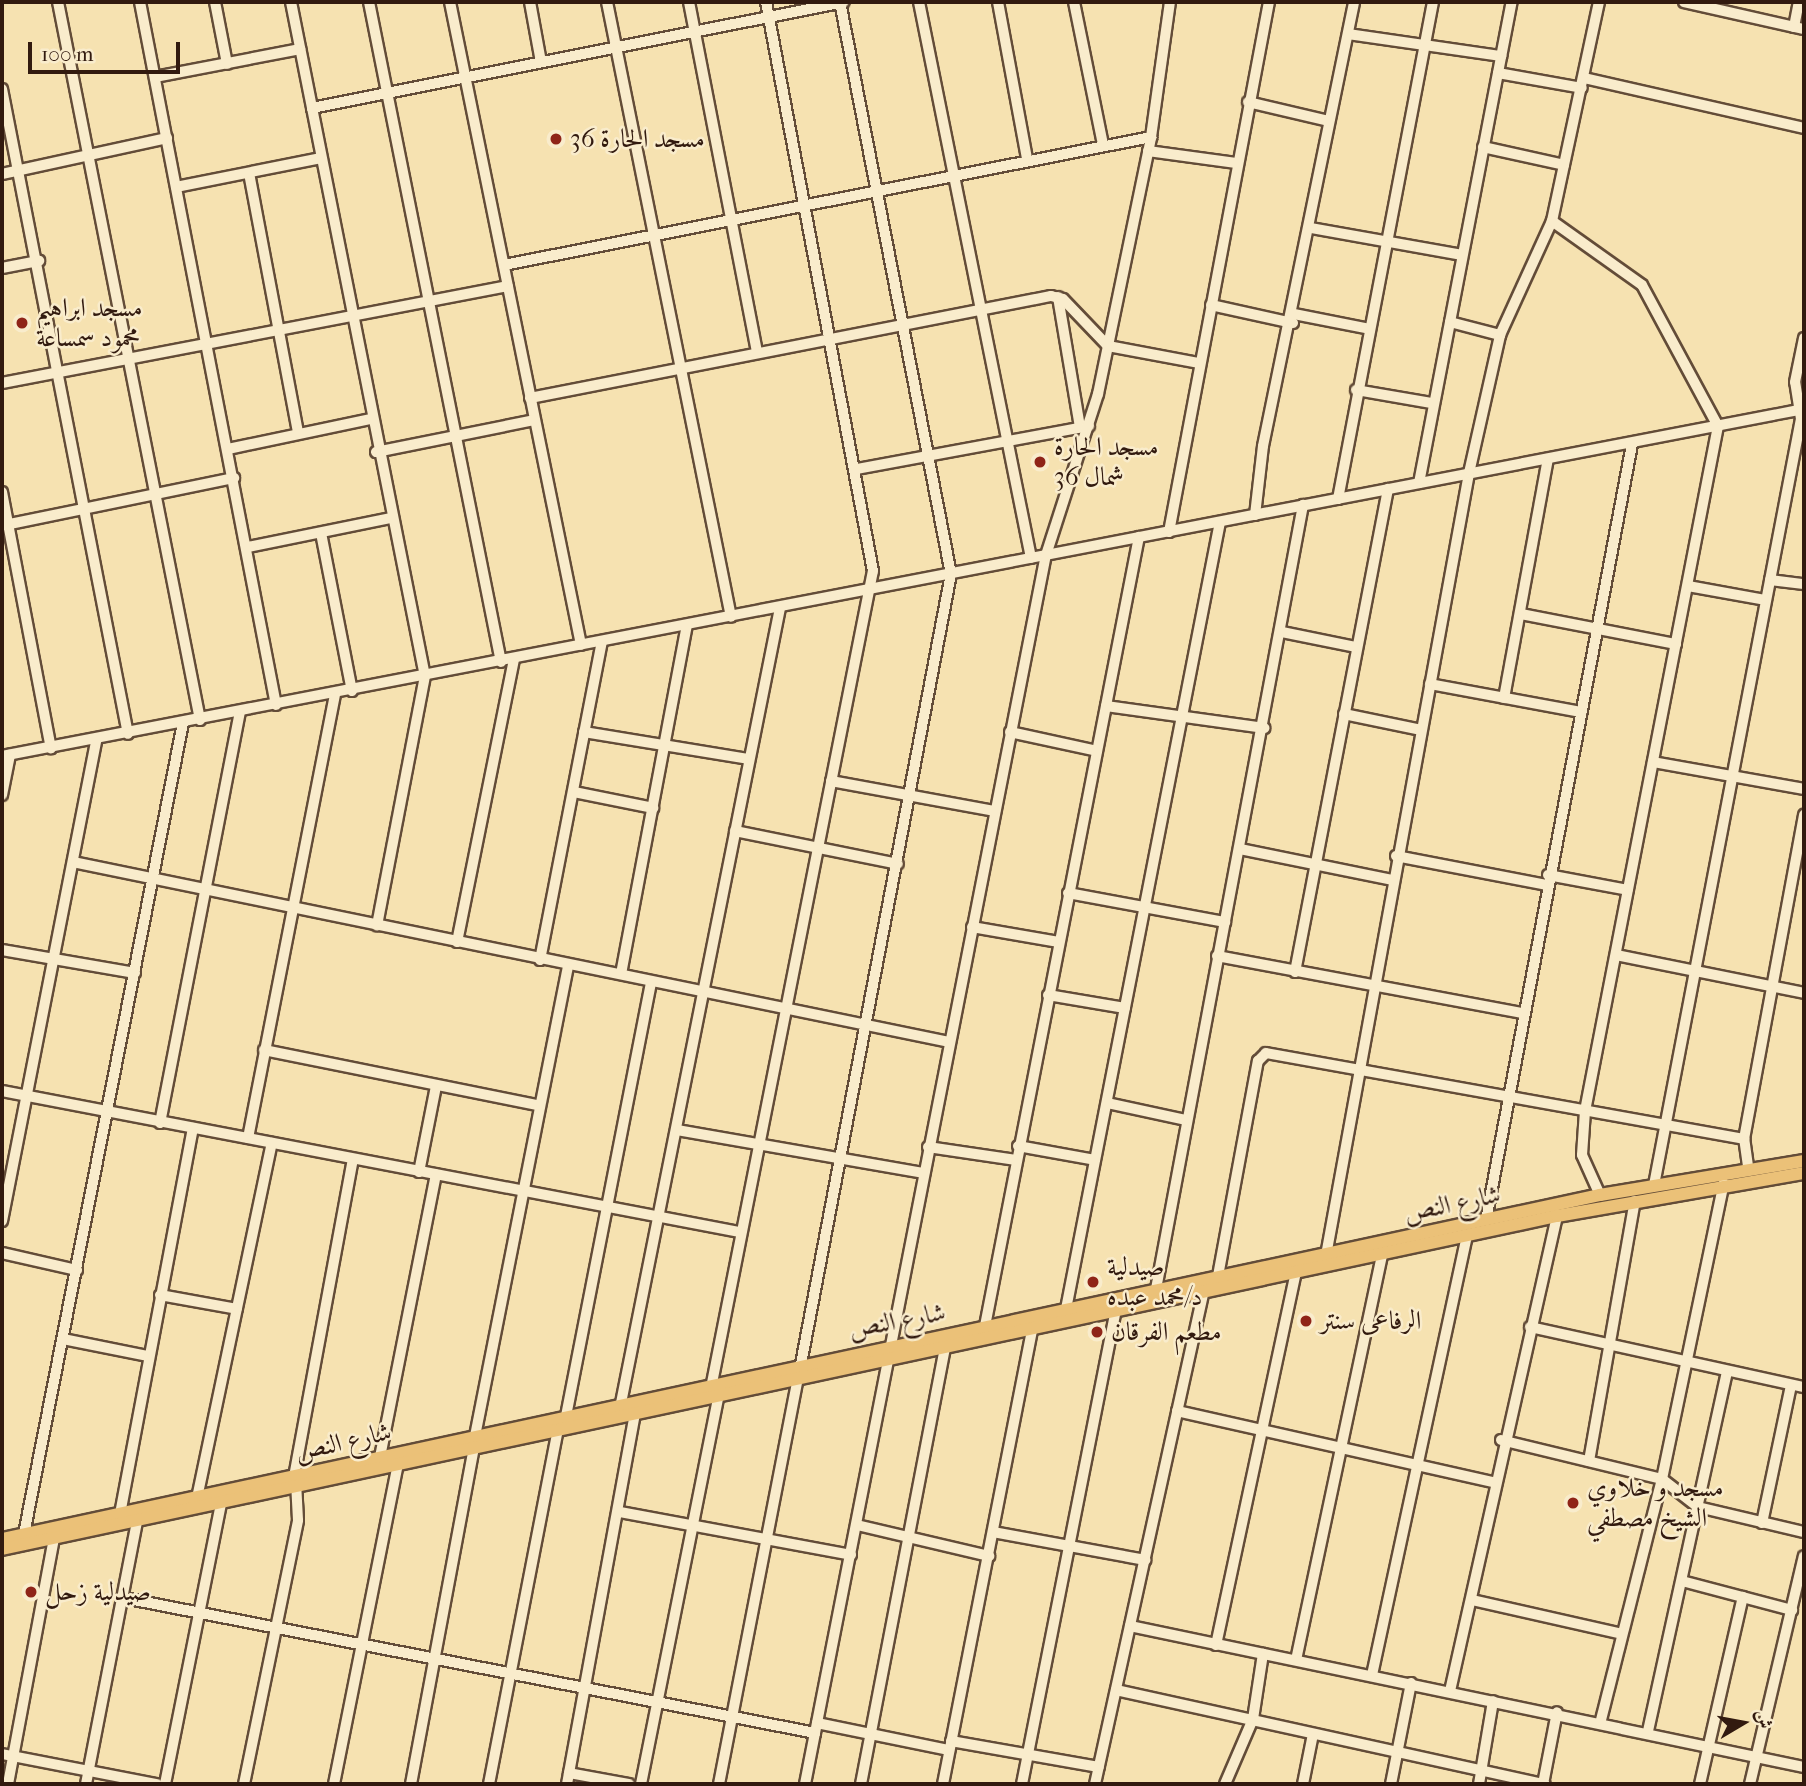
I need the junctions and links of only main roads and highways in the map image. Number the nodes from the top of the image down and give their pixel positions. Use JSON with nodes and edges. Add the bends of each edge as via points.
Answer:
{"nodes":[{"id":1,"x":1804,"y":1161,"type":"edge"},
{"id":2,"x":1804,"y":1173,"type":"edge"},
{"id":3,"x":1325,"y":1260,"type":"junction"},
{"id":4,"x":888,"y":1352,"type":"junction"},
{"id":5,"x":715,"y":1388,"type":"junction"},
{"id":6,"x":475,"y":1442,"type":"junction"},
{"id":7,"x":295,"y":1481,"type":"junction"},
{"id":8,"x":2,"y":1539,"type":"edge"},
{"id":9,"x":2,"y":1549,"type":"edge"}],
"edges":[{"from":1,"to":3,"type":"main road","name":"شارع النص","via":[[1748,1166],[1600,1195]]},
{"from":2,"to":3,"type":"main road","name":"شارع النص","via":[[1724,1183],[1382,1254]]},
{"from":3,"to":4,"type":"main road","name":"شارع النص","via":[[1156,1289]]},
{"from":3,"to":4,"type":"main road","name":"شارع النص","via":[[1296,1271],[1032,1329],[945,1347]]},
{"from":4,"to":5,"type":"main road","name":"شارع النص","via":[[801,1364]]},
{"from":4,"to":5,"type":"main road","name":"شارع النص","via":[[798,1378]]},
{"from":5,"to":6,"type":"main road","name":"شارع النص","via":[[566,1416]]},
{"from":5,"to":6,"type":"main road","name":"شارع النص","via":[[635,1412]]},
{"from":6,"to":7,"type":"main road","name":"شارع النص","via":[[398,1464]]},
{"from":6,"to":7,"type":"main road","name":"شارع النص","via":[[380,1457]]},
{"from":7,"to":8,"type":"main road","name":"شارع النص"},
{"from":7,"to":9,"type":"main road","name":"شارع النص","via":[[221,1503]]}]}
